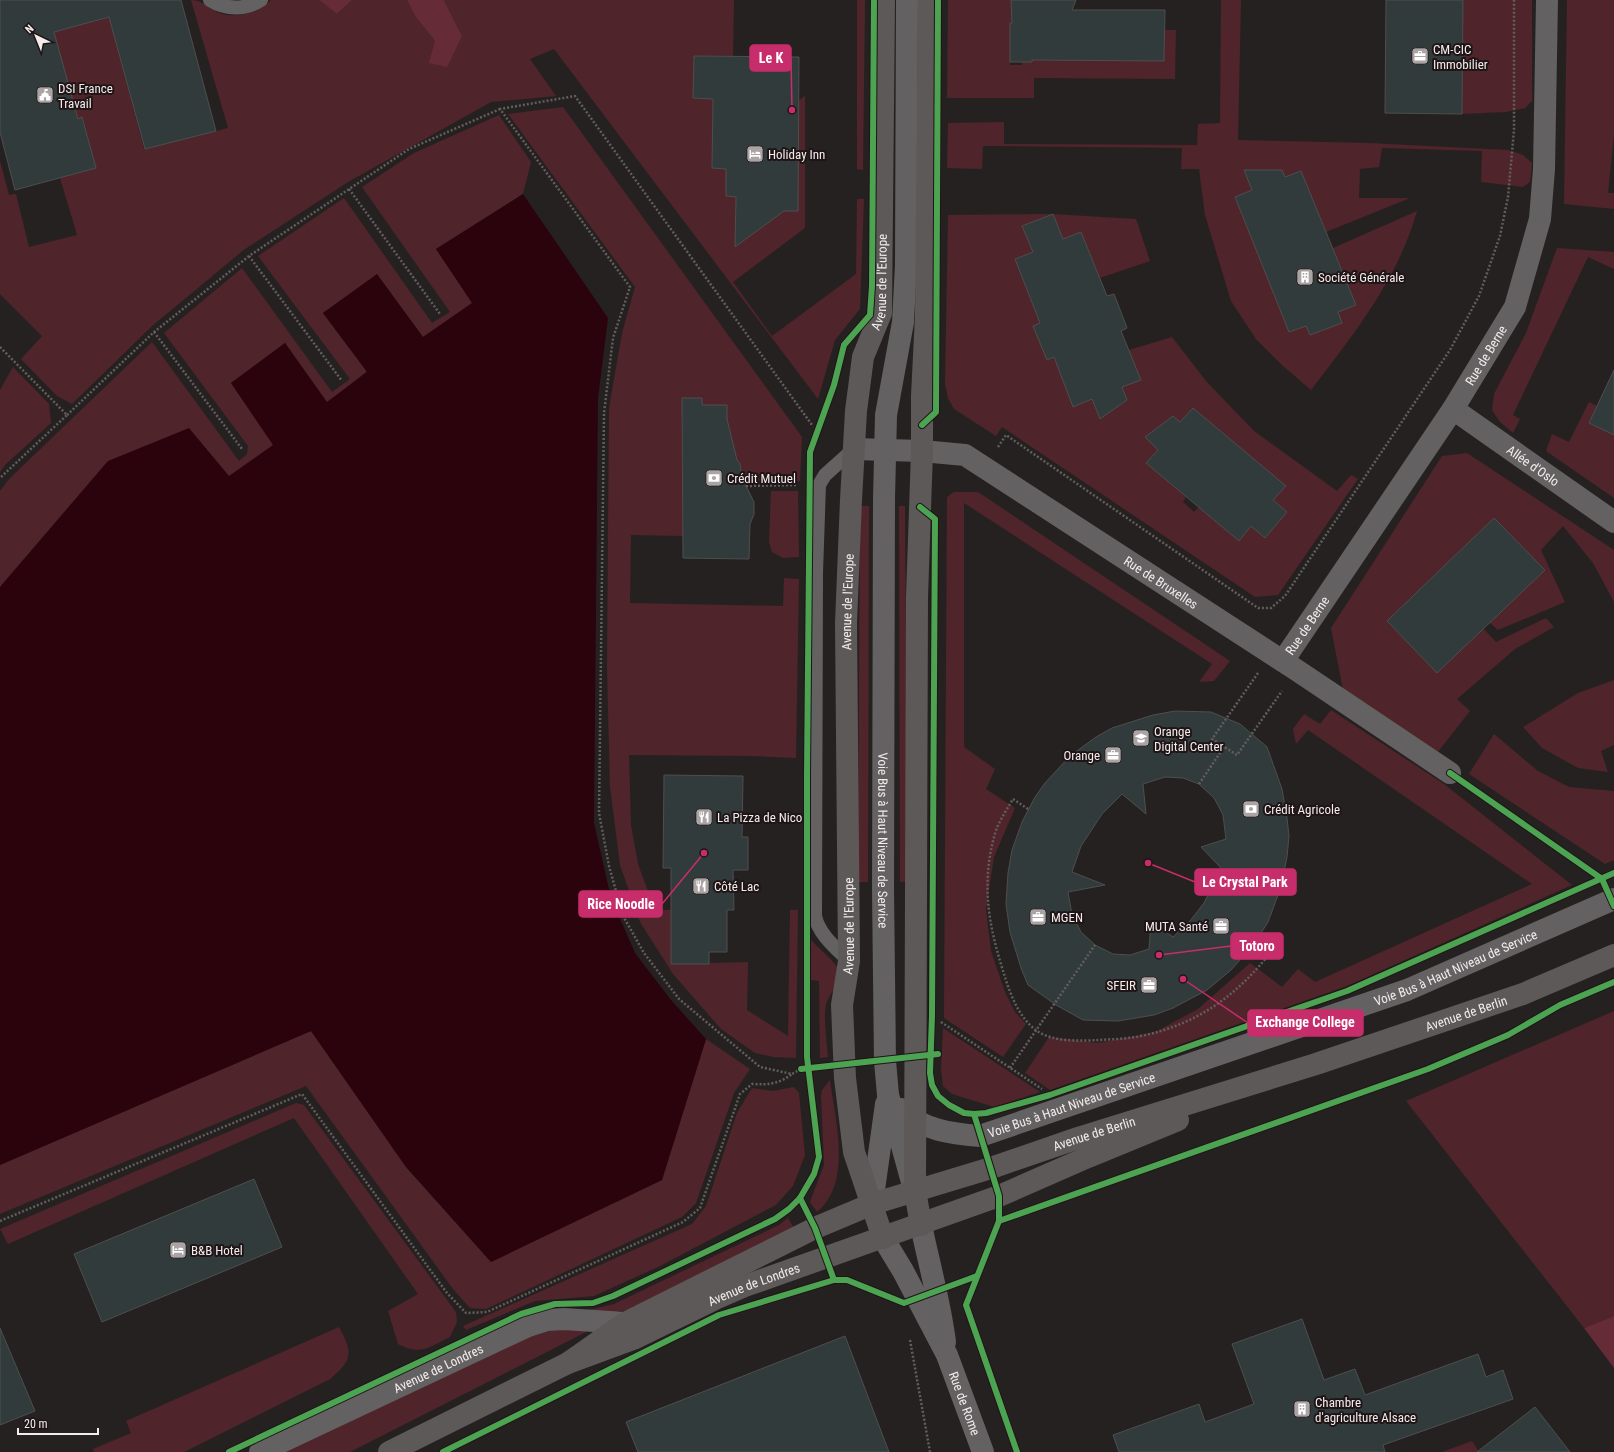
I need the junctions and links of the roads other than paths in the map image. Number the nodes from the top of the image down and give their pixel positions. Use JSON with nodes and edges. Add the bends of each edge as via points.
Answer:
{"nodes":[{"id":1,"x":210,"y":0,"type":"edge"},
{"id":2,"x":261,"y":0,"type":"edge"},
{"id":3,"x":884,"y":0,"type":"edge"},
{"id":4,"x":907,"y":0,"type":"edge"},
{"id":5,"x":929,"y":0,"type":"edge"},
{"id":6,"x":1547,"y":0,"type":"edge"},
{"id":7,"x":1453,"y":410,"type":"junction"},
{"id":8,"x":854,"y":449,"type":"junction"},
{"id":9,"x":886,"y":450,"type":"junction"},
{"id":10,"x":922,"y":450,"type":"junction"},
{"id":11,"x":884,"y":499,"type":"joint"},
{"id":12,"x":1614,"y":522,"type":"edge"},
{"id":13,"x":1284,"y":662,"type":"junction"},
{"id":14,"x":1450,"y":773,"type":"dead end"},
{"id":15,"x":1614,"y":899,"type":"edge"},
{"id":16,"x":1614,"y":955,"type":"edge"},
{"id":17,"x":849,"y":962,"type":"junction"},
{"id":18,"x":1316,"y":1064,"type":"junction"},
{"id":19,"x":888,"y":1095,"type":"junction"},
{"id":20,"x":916,"y":1121,"type":"junction"},
{"id":21,"x":915,"y":1191,"type":"junction"},
{"id":22,"x":872,"y":1204,"type":"junction"},
{"id":23,"x":921,"y":1224,"type":"junction"},
{"id":24,"x":883,"y":1238,"type":"junction"},
{"id":25,"x":625,"y":1323,"type":"junction"},
{"id":26,"x":947,"y":1355,"type":"junction"},
{"id":27,"x":568,"y":1363,"type":"junction"},
{"id":28,"x":260,"y":1452,"type":"edge"},
{"id":29,"x":389,"y":1452,"type":"edge"},
{"id":30,"x":983,"y":1452,"type":"edge"}],
"edges":[{"from":1,"to":2,"type":"lane","via":[[241,8]]},
{"from":3,"to":8,"type":"street","name":"Avenue de l'Europe","via":[[881,313],[863,357]]},
{"from":4,"to":9,"type":"street","name":"Avenue de l'Europe","via":[[906,265],[903,322],[886,414]]},
{"from":5,"to":10,"type":"street"},
{"from":6,"to":7,"type":"street","name":"Rue de Berne","via":[[1544,169],[1540,219],[1515,307]]},
{"from":7,"to":12,"type":"street","name":"Allée d'Oslo"},
{"from":7,"to":13,"type":"street","name":"Rue de Berne"},
{"from":8,"to":9,"type":"street","name":"Rue de Bruxelles"},
{"from":8,"to":17,"type":"street","name":"Avenue de l'Europe","via":[[846,623]]},
{"from":8,"to":17,"type":"lane","via":[[825,475],[819,485],[816,573],[815,916],[822,934]]},
{"from":9,"to":10,"type":"street","name":"Rue de Bruxelles"},
{"from":9,"to":11,"type":"street","name":"Avenue de l'Europe"},
{"from":10,"to":13,"type":"street","name":"Rue de Bruxelles","via":[[965,455]]},
{"from":10,"to":20,"type":"street","via":[[917,597]]},
{"from":11,"to":19,"type":"street","name":"Voie Bus à Haut Niveau de Service","via":[[883,890],[885,1061]]},
{"from":13,"to":14,"type":"street","name":"Rue de Bruxelles"},
{"from":15,"to":20,"type":"street","name":"Voie Bus à Haut Niveau de Service","via":[[1407,990],[980,1136],[936,1130]]},
{"from":16,"to":18,"type":"street","name":"Avenue de Berlin","via":[[1523,994]]},
{"from":17,"to":22,"type":"street","name":"Avenue de l'Europe","via":[[842,1005],[845,1078],[854,1152]]},
{"from":18,"to":21,"type":"street","name":"Avenue de Berlin"},
{"from":18,"to":23,"type":"street","name":"Avenue de Berlin","via":[[999,1196]]},
{"from":19,"to":20,"type":"street","name":"Voie Bus à Haut Niveau de Service"},
{"from":19,"to":21,"type":"street"},
{"from":19,"to":22,"type":"street","name":"Avenue de l'Europe"},
{"from":20,"to":21,"type":"street"},
{"from":21,"to":22,"type":"street","name":"Avenue de Berlin"},
{"from":21,"to":23,"type":"street"},
{"from":22,"to":24,"type":"street","name":"Avenue de l'Europe"},
{"from":22,"to":25,"type":"street","name":"Avenue de Londres","via":[[815,1228]]},
{"from":23,"to":24,"type":"street","name":"Avenue de Londres"},
{"from":23,"to":26,"type":"street","name":"Rue de Rome","via":[[941,1309]]},
{"from":24,"to":26,"type":"street","name":"Rue de Rome"},
{"from":24,"to":27,"type":"street","name":"Avenue de Londres","via":[[745,1286],[633,1339]]},
{"from":25,"to":27,"type":"street","name":"Avenue de Londres"},
{"from":25,"to":28,"type":"street","name":"Avenue de Londres","via":[[564,1319],[535,1324]]},
{"from":26,"to":30,"type":"street","name":"Rue de Rome"},
{"from":27,"to":29,"type":"street","name":"Avenue de Londres"}]}
